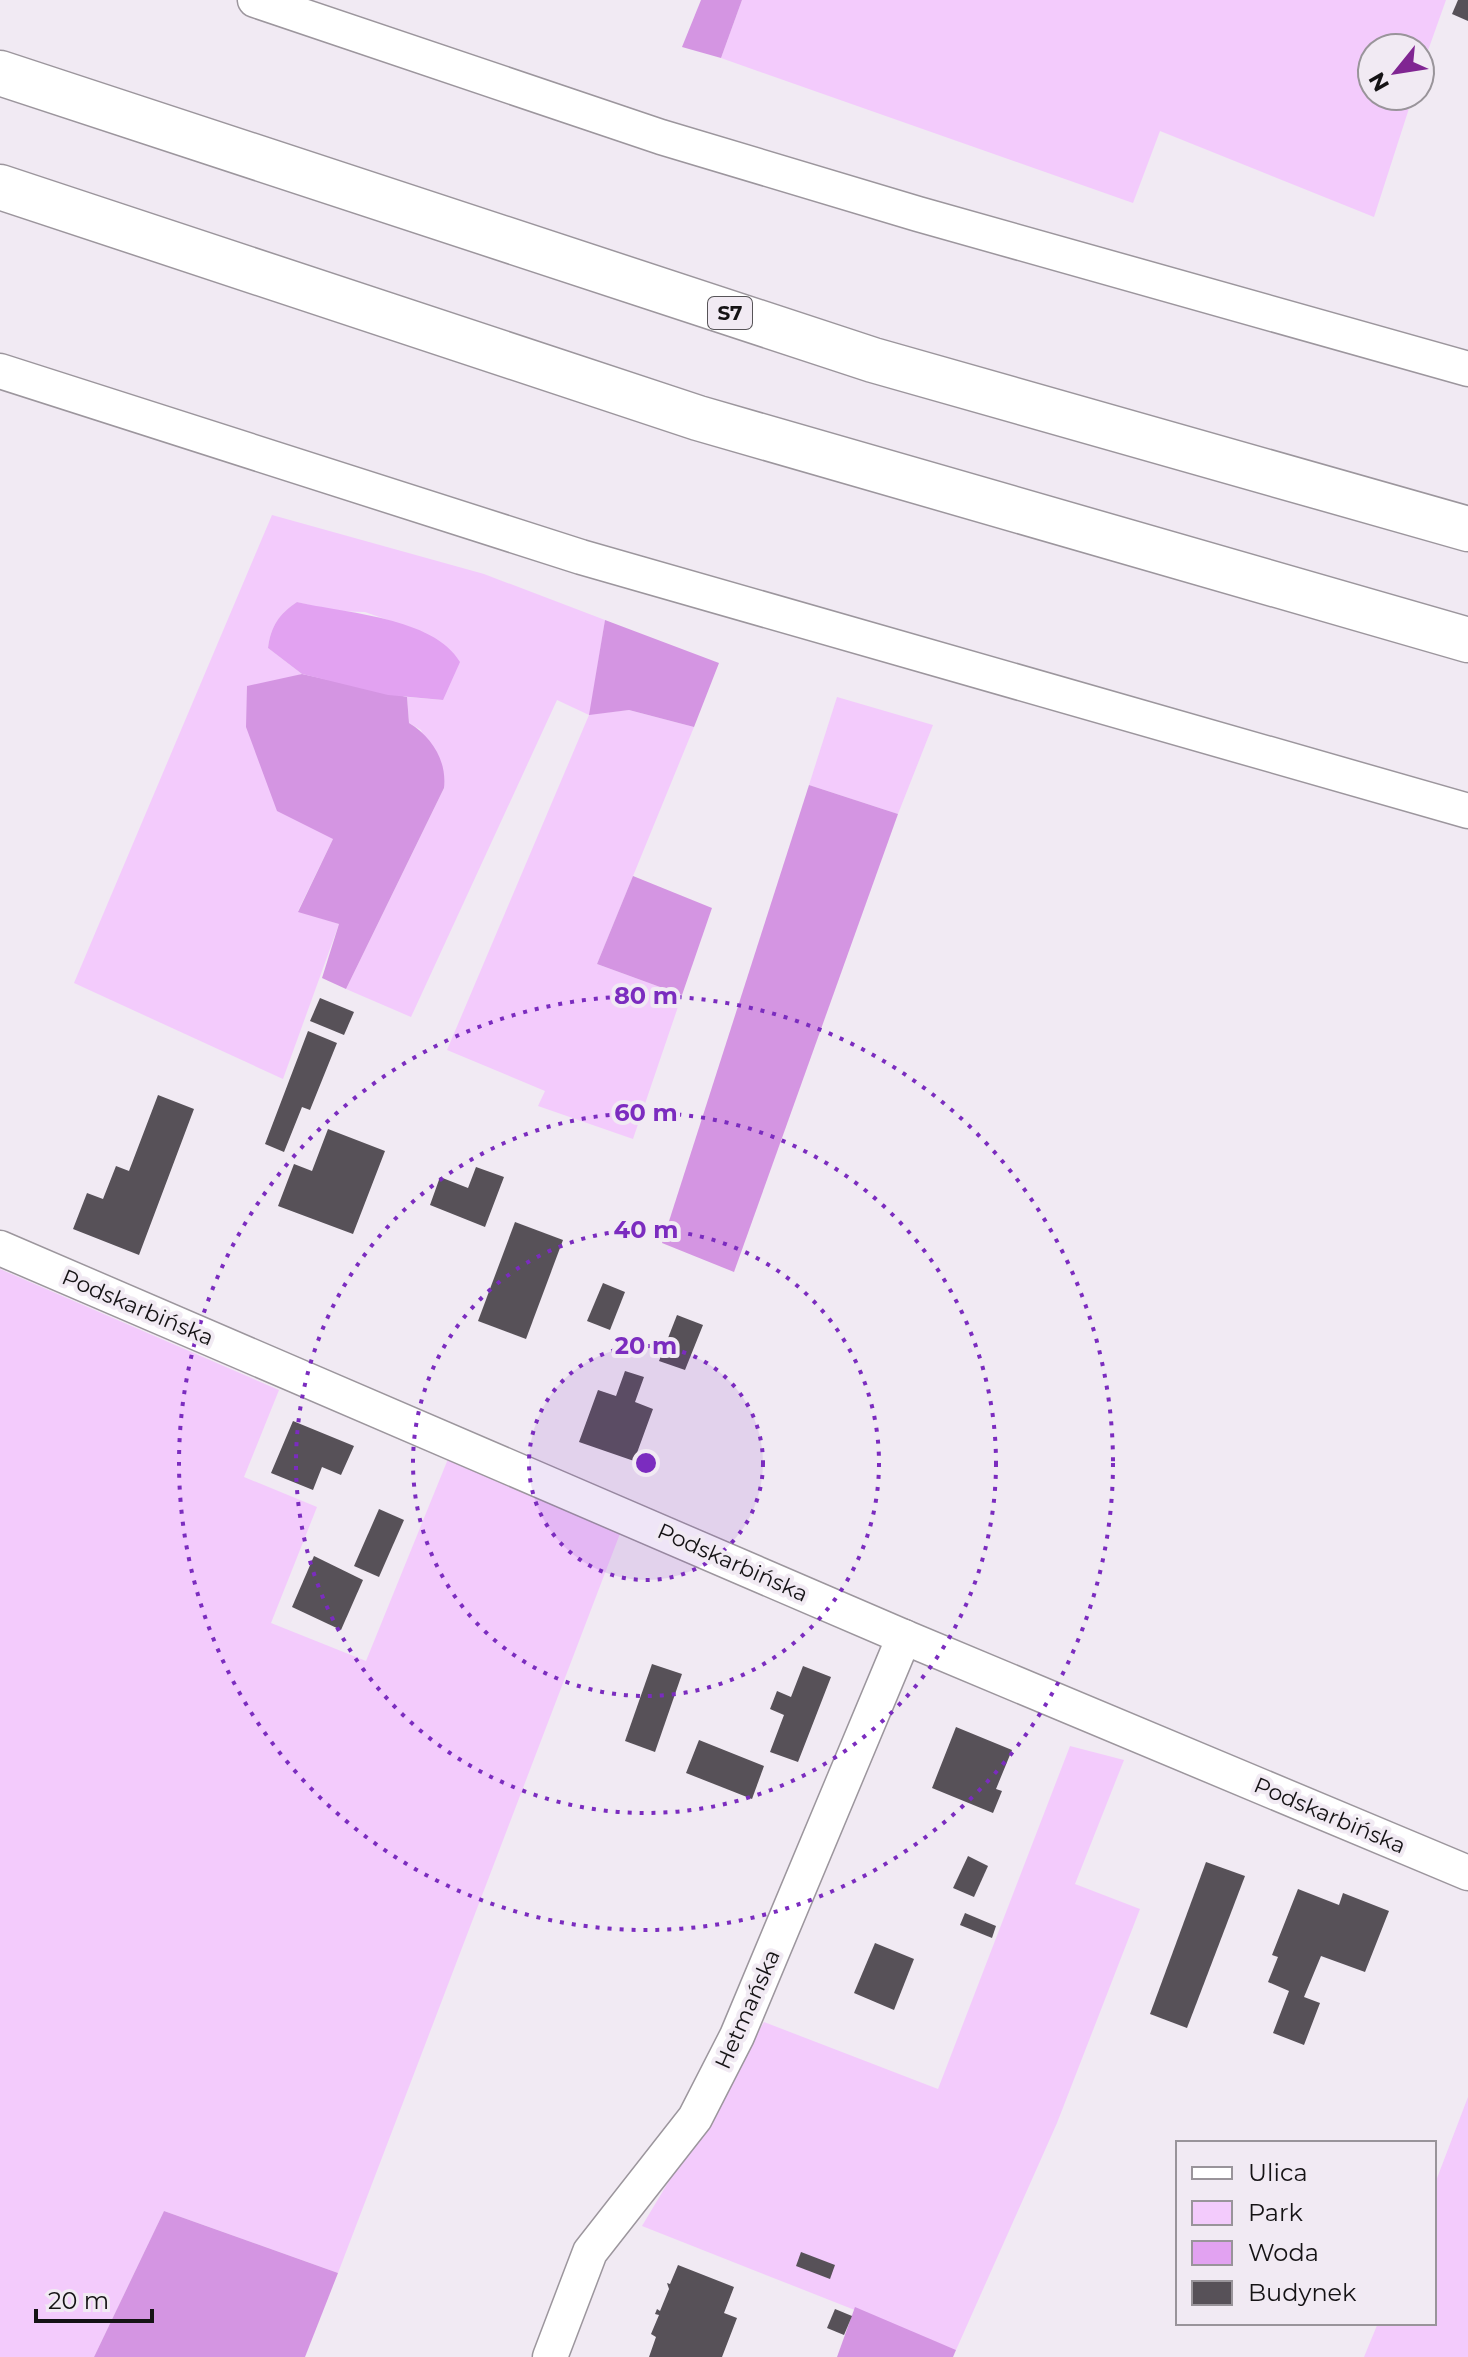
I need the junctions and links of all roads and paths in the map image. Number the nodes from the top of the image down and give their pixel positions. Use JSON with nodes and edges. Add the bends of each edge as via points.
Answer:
{"nodes":[{"id":1,"x":255,"y":0,"type":"edge"},
{"id":2,"x":0,"y":73,"type":"edge"},
{"id":3,"x":0,"y":187,"type":"edge"},
{"id":4,"x":1468,"y":369,"type":"edge"},
{"id":5,"x":0,"y":371,"type":"edge"},
{"id":6,"x":1468,"y":529,"type":"edge"},
{"id":7,"x":1468,"y":640,"type":"edge"},
{"id":8,"x":1468,"y":811,"type":"edge"},
{"id":9,"x":0,"y":1248,"type":"edge"},
{"id":10,"x":904,"y":1637,"type":"junction"},
{"id":11,"x":1468,"y":1873,"type":"edge"},
{"id":12,"x":550,"y":2357,"type":"edge"}],
"edges":[{"from":1,"to":4,"type":"street","via":[[661,137]]},
{"from":2,"to":6,"type":"highway","number":"S7","via":[[873,360]]},
{"from":3,"to":7,"type":"highway","via":[[698,418]]},
{"from":5,"to":8,"type":"street","via":[[581,557]]},
{"from":9,"to":10,"type":"street","name":"Podskarbińska"},
{"from":10,"to":11,"type":"street","name":"Podskarbińska"},
{"from":10,"to":12,"type":"street","name":"Hetmańska","via":[[737,2036],[695,2118],[590,2252]]}]}
